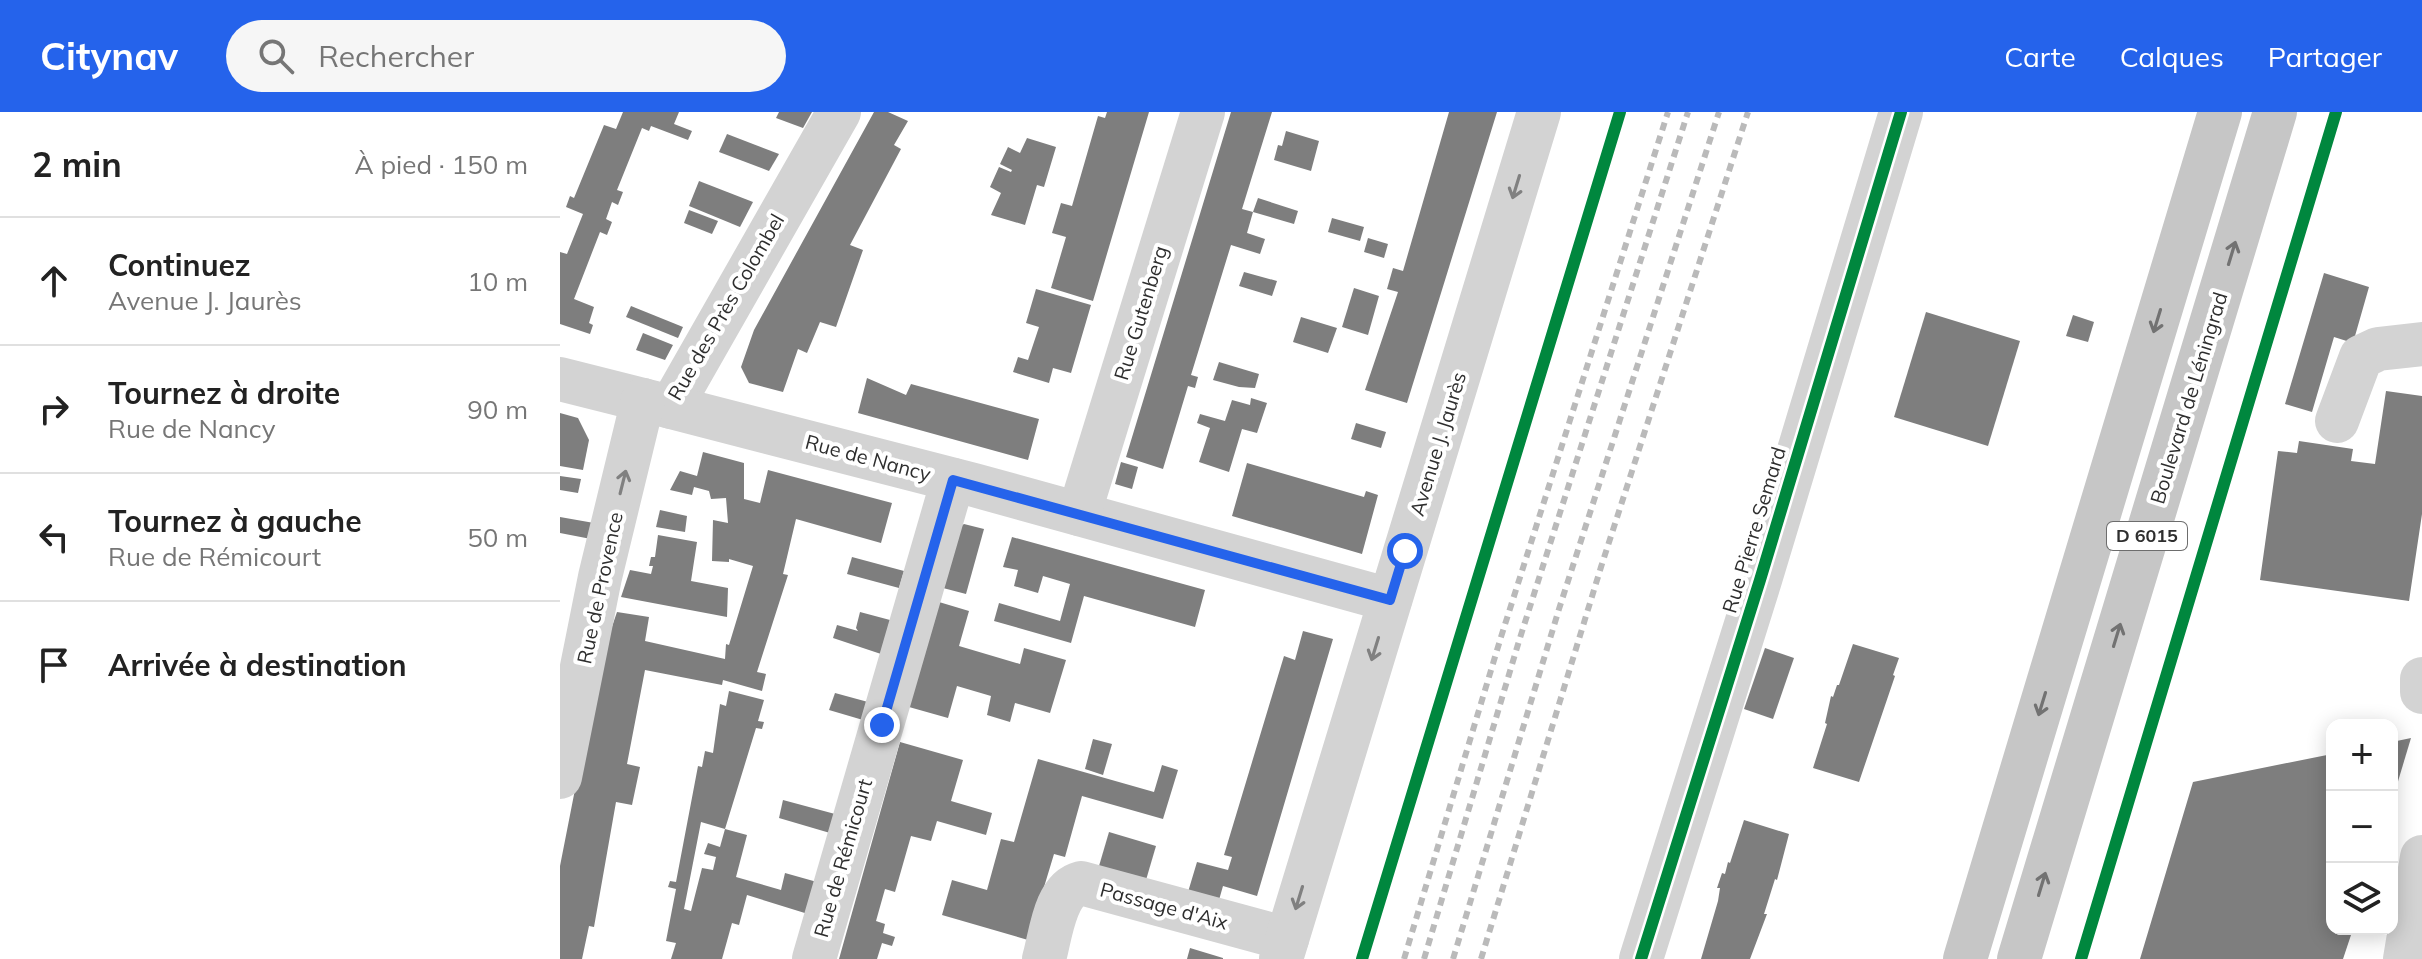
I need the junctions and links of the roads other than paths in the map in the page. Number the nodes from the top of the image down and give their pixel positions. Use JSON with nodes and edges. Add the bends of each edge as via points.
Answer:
{"nodes":[{"id":1,"x":839,"y":112,"type":"edge"},
{"id":2,"x":1203,"y":112,"type":"edge"},
{"id":3,"x":1539,"y":112,"type":"edge"},
{"id":4,"x":1901,"y":112,"type":"edge"},
{"id":5,"x":2220,"y":112,"type":"edge"},
{"id":6,"x":2275,"y":112,"type":"edge"},
{"id":7,"x":2422,"y":344,"type":"edge"},
{"id":8,"x":2422,"y":367,"type":"edge"},
{"id":9,"x":560,"y":379,"type":"edge"},
{"id":10,"x":657,"y":404,"type":"junction"},
{"id":11,"x":953,"y":480,"type":"junction"},
{"id":12,"x":1079,"y":514,"type":"junction"},
{"id":13,"x":1390,"y":600,"type":"junction"},
{"id":14,"x":2422,"y":679,"type":"edge"},
{"id":15,"x":2422,"y":692,"type":"edge"},
{"id":16,"x":560,"y":777,"type":"edge"},
{"id":17,"x":2422,"y":857,"type":"edge"},
{"id":18,"x":1284,"y":949,"type":"edge"},
{"id":19,"x":814,"y":959,"type":"edge"},
{"id":20,"x":1044,"y":959,"type":"edge"},
{"id":21,"x":1641,"y":959,"type":"edge"},
{"id":22,"x":1965,"y":959,"type":"edge"},
{"id":23,"x":2019,"y":959,"type":"edge"},
{"id":24,"x":2405,"y":959,"type":"edge"}],
"edges":[{"from":1,"to":10,"type":"street","name":"Rue des Près Colombel"},
{"from":2,"to":12,"type":"street","name":"Rue Gutenberg"},
{"from":3,"to":13,"type":"street","name":"Avenue J. Jaurès","one_way":true},
{"from":4,"to":21,"type":"street","name":"Rue Pierre Semard"},
{"from":5,"to":22,"type":"main road","number":"D 6015","one_way":true},
{"from":23,"to":6,"type":"main road","name":"Boulevard de Léningrad","number":"D 6015","one_way":true},
{"from":7,"to":8,"type":"street","via":[[2378,349],[2361,357],[2337,421],[2375,373],[2408,364]]},
{"from":9,"to":10,"type":"street","name":"Rue des Près Colombel"},
{"from":10,"to":11,"type":"street","name":"Rue de Nancy"},
{"from":16,"to":10,"type":"street","name":"Rue de Provence","one_way":true,"via":[[600,577]]},
{"from":11,"to":12,"type":"street","name":"Rue de Nancy"},
{"from":11,"to":19,"type":"street","name":"Rue de Rémicourt"},
{"from":12,"to":13,"type":"street","name":"Rue de Nancy"},
{"from":13,"to":18,"type":"street","name":"Avenue J. Jaurès","one_way":true},
{"from":14,"to":15,"type":"street"},
{"from":17,"to":24,"type":"street"},
{"from":18,"to":20,"type":"street","name":"Passage d'Aix","via":[[1081,883],[1062,895]]}]}
